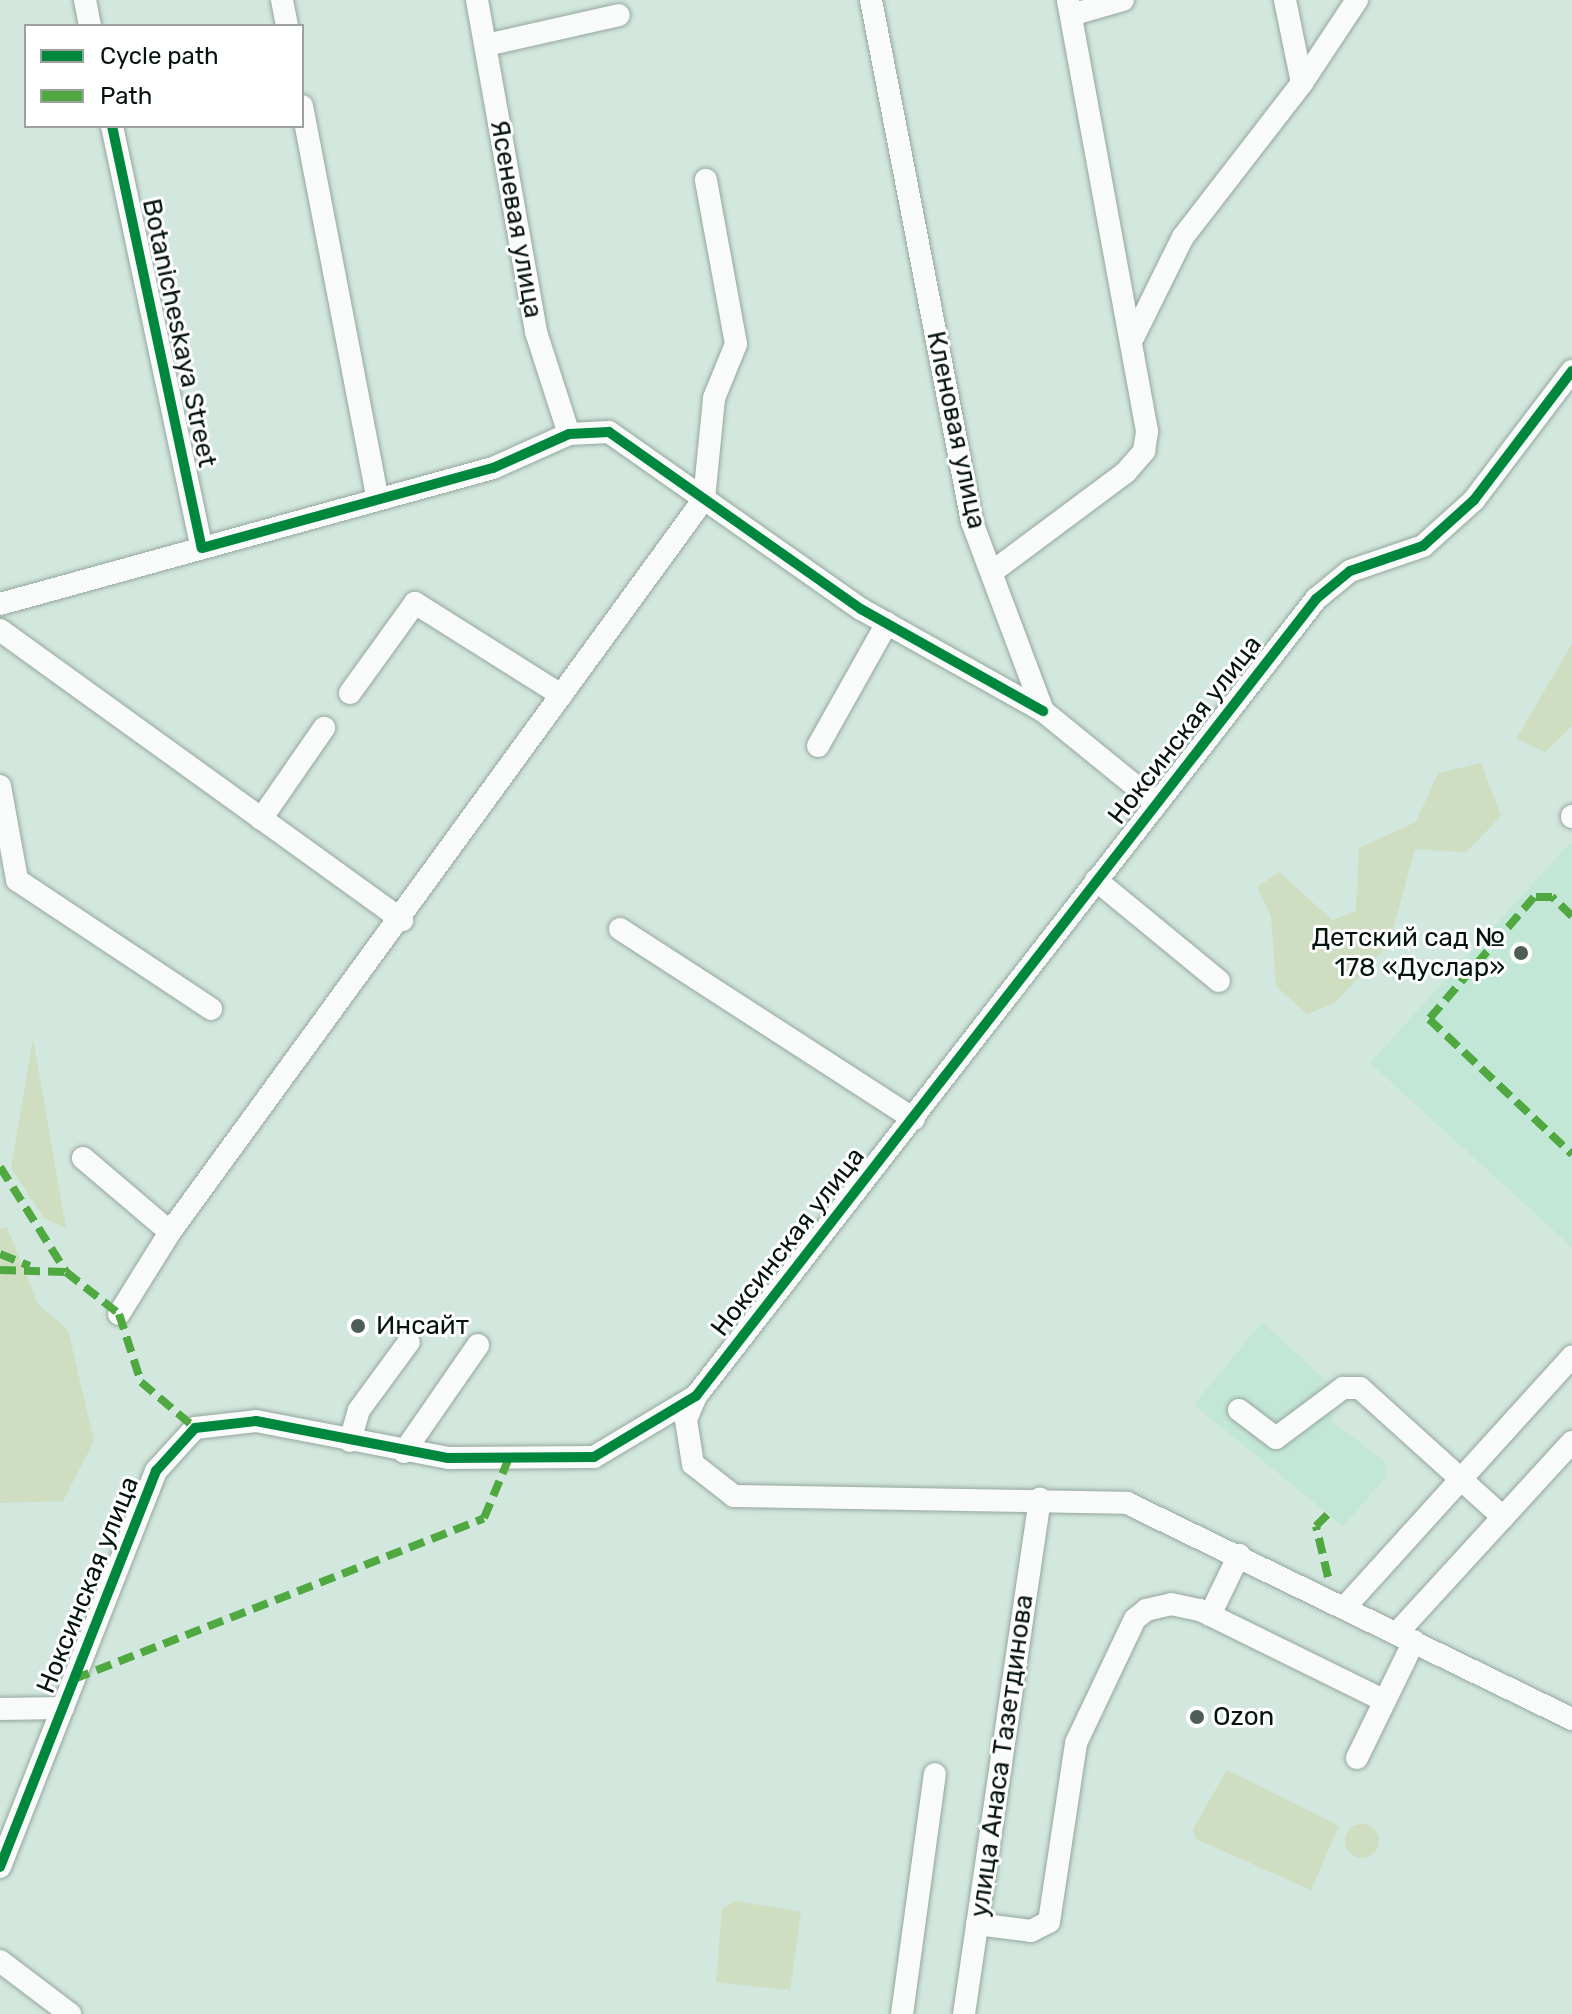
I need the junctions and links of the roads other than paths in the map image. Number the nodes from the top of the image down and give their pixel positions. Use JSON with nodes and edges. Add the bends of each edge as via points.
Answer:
{"nodes":[{"id":1,"x":85,"y":0,"type":"edge"},
{"id":2,"x":282,"y":0,"type":"edge"},
{"id":3,"x":477,"y":0,"type":"edge"},
{"id":4,"x":871,"y":0,"type":"edge"},
{"id":5,"x":1123,"y":0,"type":"edge"},
{"id":6,"x":1357,"y":0,"type":"edge"},
{"id":7,"x":1288,"y":4,"type":"edge"},
{"id":8,"x":1069,"y":8,"type":"edge"},
{"id":9,"x":619,"y":15,"type":"dead end"},
{"id":10,"x":90,"y":24,"type":"edge"},
{"id":11,"x":287,"y":24,"type":"edge"},
{"id":12,"x":486,"y":45,"type":"junction"},
{"id":13,"x":1302,"y":83,"type":"junction"},
{"id":14,"x":304,"y":116,"type":"edge"},
{"id":15,"x":112,"y":128,"type":"edge"},
{"id":16,"x":706,"y":180,"type":"dead end"},
{"id":17,"x":1133,"y":336,"type":"junction"},
{"id":18,"x":1572,"y":371,"type":"edge"},
{"id":19,"x":569,"y":434,"type":"junction"},
{"id":20,"x":377,"y":496,"type":"junction"},
{"id":21,"x":704,"y":499,"type":"junction"},
{"id":22,"x":202,"y":548,"type":"junction"},
{"id":23,"x":992,"y":572,"type":"junction"},
{"id":24,"x":0,"y":604,"type":"edge"},
{"id":25,"x":887,"y":623,"type":"junction"},
{"id":26,"x":0,"y":630,"type":"edge"},
{"id":27,"x":350,"y":693,"type":"dead end"},
{"id":28,"x":561,"y":695,"type":"junction"},
{"id":29,"x":1043,"y":711,"type":"junction"},
{"id":30,"x":324,"y":728,"type":"dead end"},
{"id":31,"x":818,"y":746,"type":"dead end"},
{"id":32,"x":0,"y":786,"type":"edge"},
{"id":33,"x":1155,"y":802,"type":"junction"},
{"id":34,"x":261,"y":819,"type":"junction"},
{"id":35,"x":1096,"y":880,"type":"junction"},
{"id":36,"x":402,"y":920,"type":"junction"},
{"id":37,"x":620,"y":929,"type":"dead end"},
{"id":38,"x":1219,"y":981,"type":"dead end"},
{"id":39,"x":211,"y":1009,"type":"dead end"},
{"id":40,"x":914,"y":1119,"type":"junction"},
{"id":41,"x":83,"y":1158,"type":"dead end"},
{"id":42,"x":170,"y":1232,"type":"junction"},
{"id":43,"x":119,"y":1314,"type":"dead end"},
{"id":44,"x":409,"y":1342,"type":"dead end"},
{"id":45,"x":478,"y":1345,"type":"dead end"},
{"id":46,"x":1570,"y":1364,"type":"edge"},
{"id":47,"x":696,"y":1396,"type":"junction"},
{"id":48,"x":1239,"y":1410,"type":"dead end"},
{"id":49,"x":350,"y":1441,"type":"junction"},
{"id":50,"x":1572,"y":1442,"type":"edge"},
{"id":51,"x":404,"y":1452,"type":"junction"},
{"id":52,"x":1461,"y":1479,"type":"junction"},
{"id":53,"x":1040,"y":1499,"type":"junction"},
{"id":54,"x":1503,"y":1517,"type":"junction"},
{"id":55,"x":1239,"y":1555,"type":"junction"},
{"id":56,"x":1345,"y":1607,"type":"junction"},
{"id":57,"x":1210,"y":1615,"type":"junction"},
{"id":58,"x":1406,"y":1637,"type":"junction"},
{"id":59,"x":1385,"y":1701,"type":"junction"},
{"id":60,"x":63,"y":1708,"type":"junction"},
{"id":61,"x":0,"y":1709,"type":"edge"},
{"id":62,"x":1572,"y":1719,"type":"edge"},
{"id":63,"x":1357,"y":1758,"type":"dead end"},
{"id":64,"x":935,"y":1774,"type":"dead end"},
{"id":65,"x":0,"y":1867,"type":"edge"},
{"id":66,"x":977,"y":1924,"type":"junction"},
{"id":67,"x":0,"y":1961,"type":"edge"},
{"id":68,"x":70,"y":2014,"type":"edge"},
{"id":69,"x":902,"y":2014,"type":"edge"},
{"id":70,"x":964,"y":2014,"type":"edge"}],
"edges":[{"from":1,"to":10,"type":"street"},
{"from":2,"to":11,"type":"street"},
{"from":3,"to":12,"type":"street","name":"Ясеневая улица"},
{"from":4,"to":23,"type":"street","name":"Кленовая улица","via":[[972,522]]},
{"from":5,"to":8,"type":"street"},
{"from":6,"to":13,"type":"street"},
{"from":7,"to":13,"type":"street"},
{"from":8,"to":17,"type":"street","via":[[1103,213]]},
{"from":9,"to":12,"type":"street"},
{"from":12,"to":19,"type":"street","name":"Ясеневая улица","via":[[536,332]]},
{"from":13,"to":17,"type":"street","via":[[1183,237]]},
{"from":14,"to":20,"type":"street"},
{"from":15,"to":22,"type":"street","name":"Botanicheskaya Street"},
{"from":16,"to":21,"type":"street","via":[[736,344],[714,398]]},
{"from":17,"to":23,"type":"street","via":[[1144,451]]},
{"from":18,"to":33,"type":"street","name":"Ноксинская улица","via":[[1474,500],[1423,546],[1350,571],[1316,599]]},
{"from":19,"to":20,"type":"street","via":[[493,468]]},
{"from":19,"to":21,"type":"street","via":[[609,432]]},
{"from":20,"to":22,"type":"street"},
{"from":21,"to":25,"type":"street"},
{"from":21,"to":28,"type":"street"},
{"from":22,"to":24,"type":"street"},
{"from":23,"to":29,"type":"street","name":"Кленовая улица"},
{"from":25,"to":29,"type":"street"},
{"from":25,"to":31,"type":"street"},
{"from":26,"to":34,"type":"street"},
{"from":27,"to":28,"type":"street","via":[[415,603]]},
{"from":28,"to":36,"type":"street"},
{"from":29,"to":33,"type":"street"},
{"from":30,"to":34,"type":"street"},
{"from":32,"to":39,"type":"street","via":[[17,880]]},
{"from":33,"to":35,"type":"street","name":"Ноксинская улица"},
{"from":34,"to":36,"type":"street"},
{"from":35,"to":38,"type":"street"},
{"from":35,"to":40,"type":"street","name":"Ноксинская улица"},
{"from":36,"to":42,"type":"street"},
{"from":37,"to":40,"type":"street"},
{"from":40,"to":47,"type":"street","name":"Ноксинская улица"},
{"from":41,"to":42,"type":"street"},
{"from":42,"to":43,"type":"street"},
{"from":44,"to":49,"type":"street","via":[[359,1410]]},
{"from":45,"to":51,"type":"street"},
{"from":46,"to":52,"type":"street"},
{"from":47,"to":51,"type":"street","name":"Ноксинская улица","via":[[594,1457]]},
{"from":47,"to":53,"type":"street","via":[[686,1420],[693,1464],[734,1496]]},
{"from":48,"to":52,"type":"street","via":[[1276,1438],[1343,1388],[1360,1388]]},
{"from":49,"to":51,"type":"street","name":"Ноксинская улица"},
{"from":49,"to":60,"type":"street","name":"Ноксинская улица","via":[[256,1421],[195,1428],[156,1471]]},
{"from":50,"to":54,"type":"street"},
{"from":52,"to":54,"type":"street"},
{"from":52,"to":56,"type":"street"},
{"from":53,"to":55,"type":"street","via":[[1127,1503]]},
{"from":53,"to":66,"type":"street","name":"улица Анаса Тазетдинова"},
{"from":54,"to":58,"type":"street"},
{"from":55,"to":56,"type":"street"},
{"from":55,"to":57,"type":"street"},
{"from":56,"to":58,"type":"street"},
{"from":57,"to":59,"type":"street"},
{"from":57,"to":66,"type":"street","via":[[1171,1604],[1135,1619],[1076,1743],[1049,1922],[1031,1931]]},
{"from":58,"to":59,"type":"street"},
{"from":58,"to":62,"type":"street"},
{"from":59,"to":63,"type":"street"},
{"from":60,"to":61,"type":"street"},
{"from":60,"to":65,"type":"street","name":"Ноксинская улица"},
{"from":64,"to":69,"type":"street"},
{"from":66,"to":70,"type":"street","name":"улица Анаса Тазетдинова"},
{"from":67,"to":68,"type":"street"}]}
